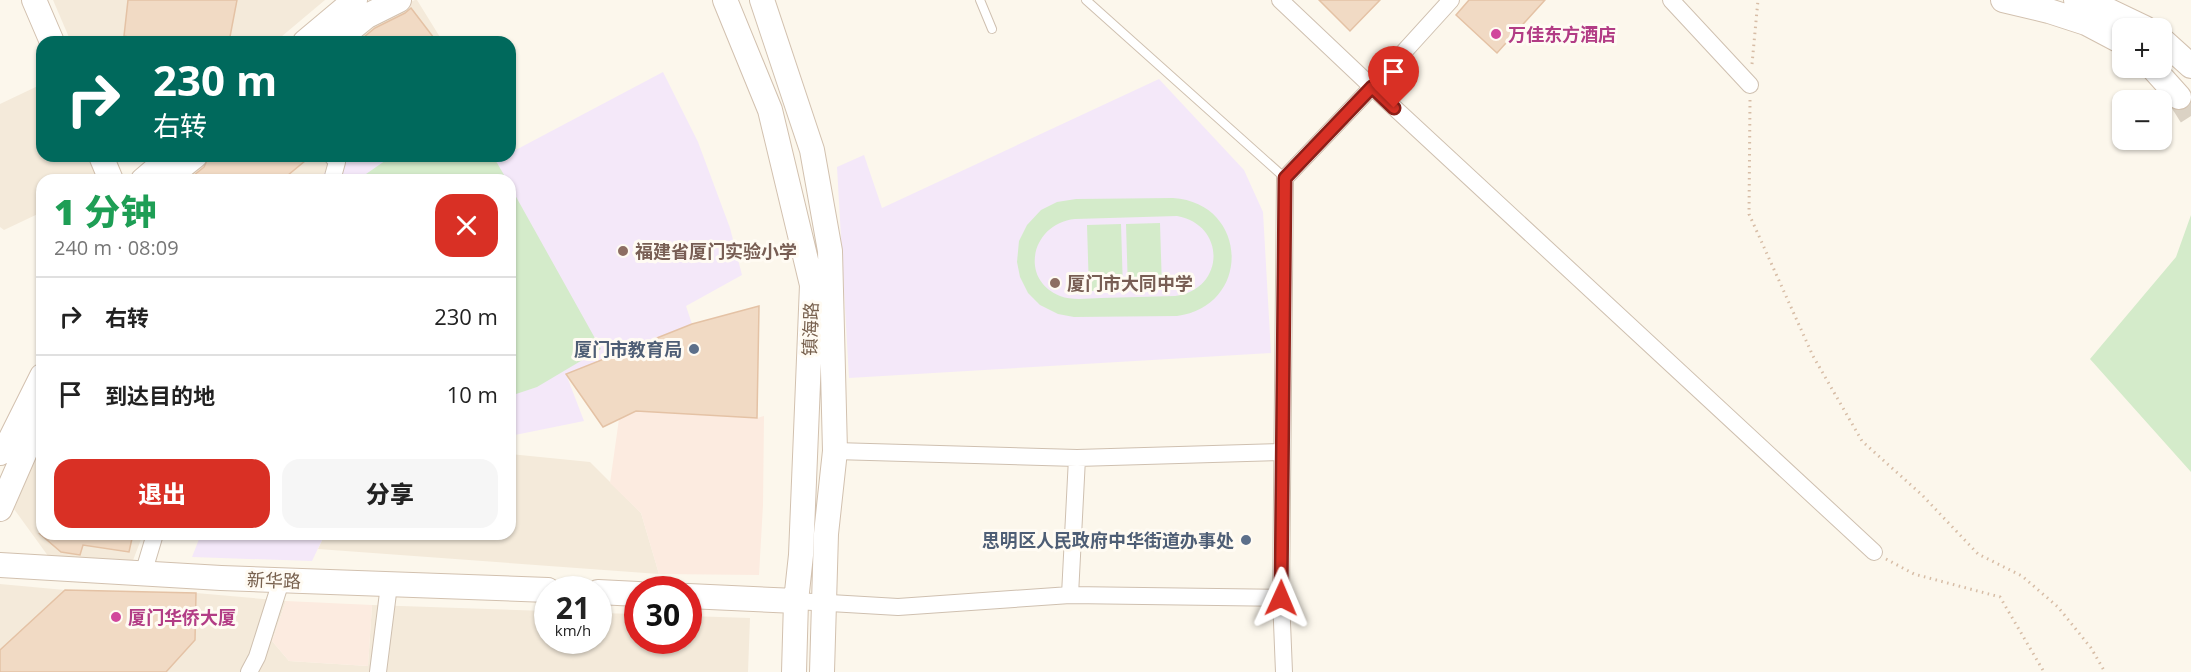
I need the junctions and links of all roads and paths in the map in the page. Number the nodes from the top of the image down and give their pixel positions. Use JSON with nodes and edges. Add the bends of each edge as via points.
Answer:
{"nodes":[{"id":1,"x":34,"y":0,"type":"edge"},
{"id":2,"x":355,"y":0,"type":"edge"},
{"id":3,"x":399,"y":0,"type":"edge"},
{"id":4,"x":725,"y":0,"type":"edge"},
{"id":5,"x":762,"y":0,"type":"edge"},
{"id":6,"x":980,"y":0,"type":"edge"},
{"id":7,"x":1086,"y":0,"type":"edge"},
{"id":8,"x":1280,"y":0,"type":"edge"},
{"id":9,"x":1451,"y":0,"type":"edge"},
{"id":10,"x":1671,"y":0,"type":"edge"},
{"id":11,"x":1758,"y":0,"type":"edge"},
{"id":12,"x":2003,"y":0,"type":"edge"},
{"id":13,"x":2076,"y":0,"type":"edge"},
{"id":14,"x":2124,"y":18,"type":"edge"},
{"id":15,"x":992,"y":29,"type":"dead end"},
{"id":16,"x":49,"y":36,"type":"edge"},
{"id":17,"x":312,"y":36,"type":"edge"},
{"id":18,"x":342,"y":36,"type":"edge"},
{"id":19,"x":2112,"y":37,"type":"edge"},
{"id":20,"x":2172,"y":49,"type":"edge"},
{"id":21,"x":2191,"y":66,"type":"edge"},
{"id":22,"x":2162,"y":78,"type":"edge"},
{"id":23,"x":1750,"y":85,"type":"junction"},
{"id":24,"x":1372,"y":87,"type":"junction"},
{"id":25,"x":2179,"y":97,"type":"tunnel mouth"},
{"id":26,"x":164,"y":162,"type":"edge"},
{"id":27,"x":188,"y":162,"type":"edge"},
{"id":28,"x":150,"y":174,"type":"edge"},
{"id":29,"x":172,"y":174,"type":"edge"},
{"id":30,"x":1285,"y":178,"type":"junction"},
{"id":31,"x":36,"y":388,"type":"edge"},
{"id":32,"x":36,"y":426,"type":"edge"},
{"id":33,"x":835,"y":451,"type":"junction"},
{"id":34,"x":1282,"y":452,"type":"junction"},
{"id":35,"x":0,"y":453,"type":"edge"},
{"id":36,"x":1077,"y":458,"type":"junction"},
{"id":37,"x":0,"y":509,"type":"edge"},
{"id":38,"x":153,"y":540,"type":"edge"},
{"id":39,"x":1874,"y":552,"type":"joint"},
{"id":40,"x":0,"y":565,"type":"edge"},
{"id":41,"x":144,"y":574,"type":"junction"},
{"id":42,"x":281,"y":580,"type":"junction"},
{"id":43,"x":389,"y":585,"type":"junction"},
{"id":44,"x":534,"y":590,"type":"edge"},
{"id":45,"x":1070,"y":595,"type":"junction"},
{"id":46,"x":702,"y":597,"type":"edge"},
{"id":47,"x":1281,"y":598,"type":"junction"},
{"id":48,"x":796,"y":601,"type":"junction"},
{"id":49,"x":825,"y":601,"type":"junction"},
{"id":50,"x":249,"y":672,"type":"edge"},
{"id":51,"x":378,"y":672,"type":"edge"},
{"id":52,"x":794,"y":672,"type":"edge"},
{"id":53,"x":822,"y":672,"type":"edge"},
{"id":54,"x":1284,"y":672,"type":"edge"},
{"id":55,"x":2044,"y":672,"type":"edge"},
{"id":56,"x":2105,"y":672,"type":"edge"}],
"edges":[{"from":1,"to":16,"type":"main road"},
{"from":2,"to":17,"type":"main road"},
{"from":3,"to":18,"type":"main road","via":[[367,16]]},
{"from":4,"to":48,"type":"main road","name":"镇海路","via":[[770,110],[812,285]]},
{"from":5,"to":33,"type":"main road","name":"镇海路","via":[[812,150],[830,251]]},
{"from":6,"to":15,"type":"lane"},
{"from":7,"to":30,"type":"lane"},
{"from":8,"to":24,"type":"street"},
{"from":9,"to":24,"type":"street"},
{"from":10,"to":23,"type":"street"},
{"from":11,"to":23,"type":"path"},
{"from":12,"to":19,"type":"main road","via":[[2086,23]]},
{"from":13,"to":14,"type":"main road"},
{"from":20,"to":21,"type":"main road"},
{"from":22,"to":25,"type":"main road"},
{"from":23,"to":56,"type":"path","via":[[1749,214],[1813,356],[1862,441],[1923,496],[1978,554],[2022,576],[2058,607]]},
{"from":24,"to":30,"type":"street"},
{"from":24,"to":39,"type":"street"},
{"from":26,"to":28,"type":"main road"},
{"from":27,"to":29,"type":"main road"},
{"from":30,"to":34,"type":"street"},
{"from":31,"to":35,"type":"main road"},
{"from":32,"to":37,"type":"main road"},
{"from":33,"to":36,"type":"street"},
{"from":33,"to":49,"type":"main road","name":"镇海路","via":[[826,534]]},
{"from":34,"to":36,"type":"street"},
{"from":34,"to":47,"type":"street"},
{"from":36,"to":45,"type":"street"},
{"from":38,"to":41,"type":"street"},
{"from":39,"to":55,"type":"path","via":[[1914,574],[2000,597]]},
{"from":40,"to":41,"type":"main road","name":"新华路"},
{"from":41,"to":42,"type":"main road","name":"新华路"},
{"from":42,"to":43,"type":"main road","name":"新华路"},
{"from":42,"to":50,"type":"street"},
{"from":43,"to":44,"type":"main road","name":"新华路"},
{"from":43,"to":51,"type":"street"},
{"from":45,"to":47,"type":"street"},
{"from":45,"to":49,"type":"street","via":[[898,607]]},
{"from":46,"to":48,"type":"main road"},
{"from":47,"to":54,"type":"street"},
{"from":48,"to":49,"type":"street"},
{"from":48,"to":52,"type":"main road","name":"镇海路"},
{"from":49,"to":53,"type":"main road","name":"镇海路"}]}
